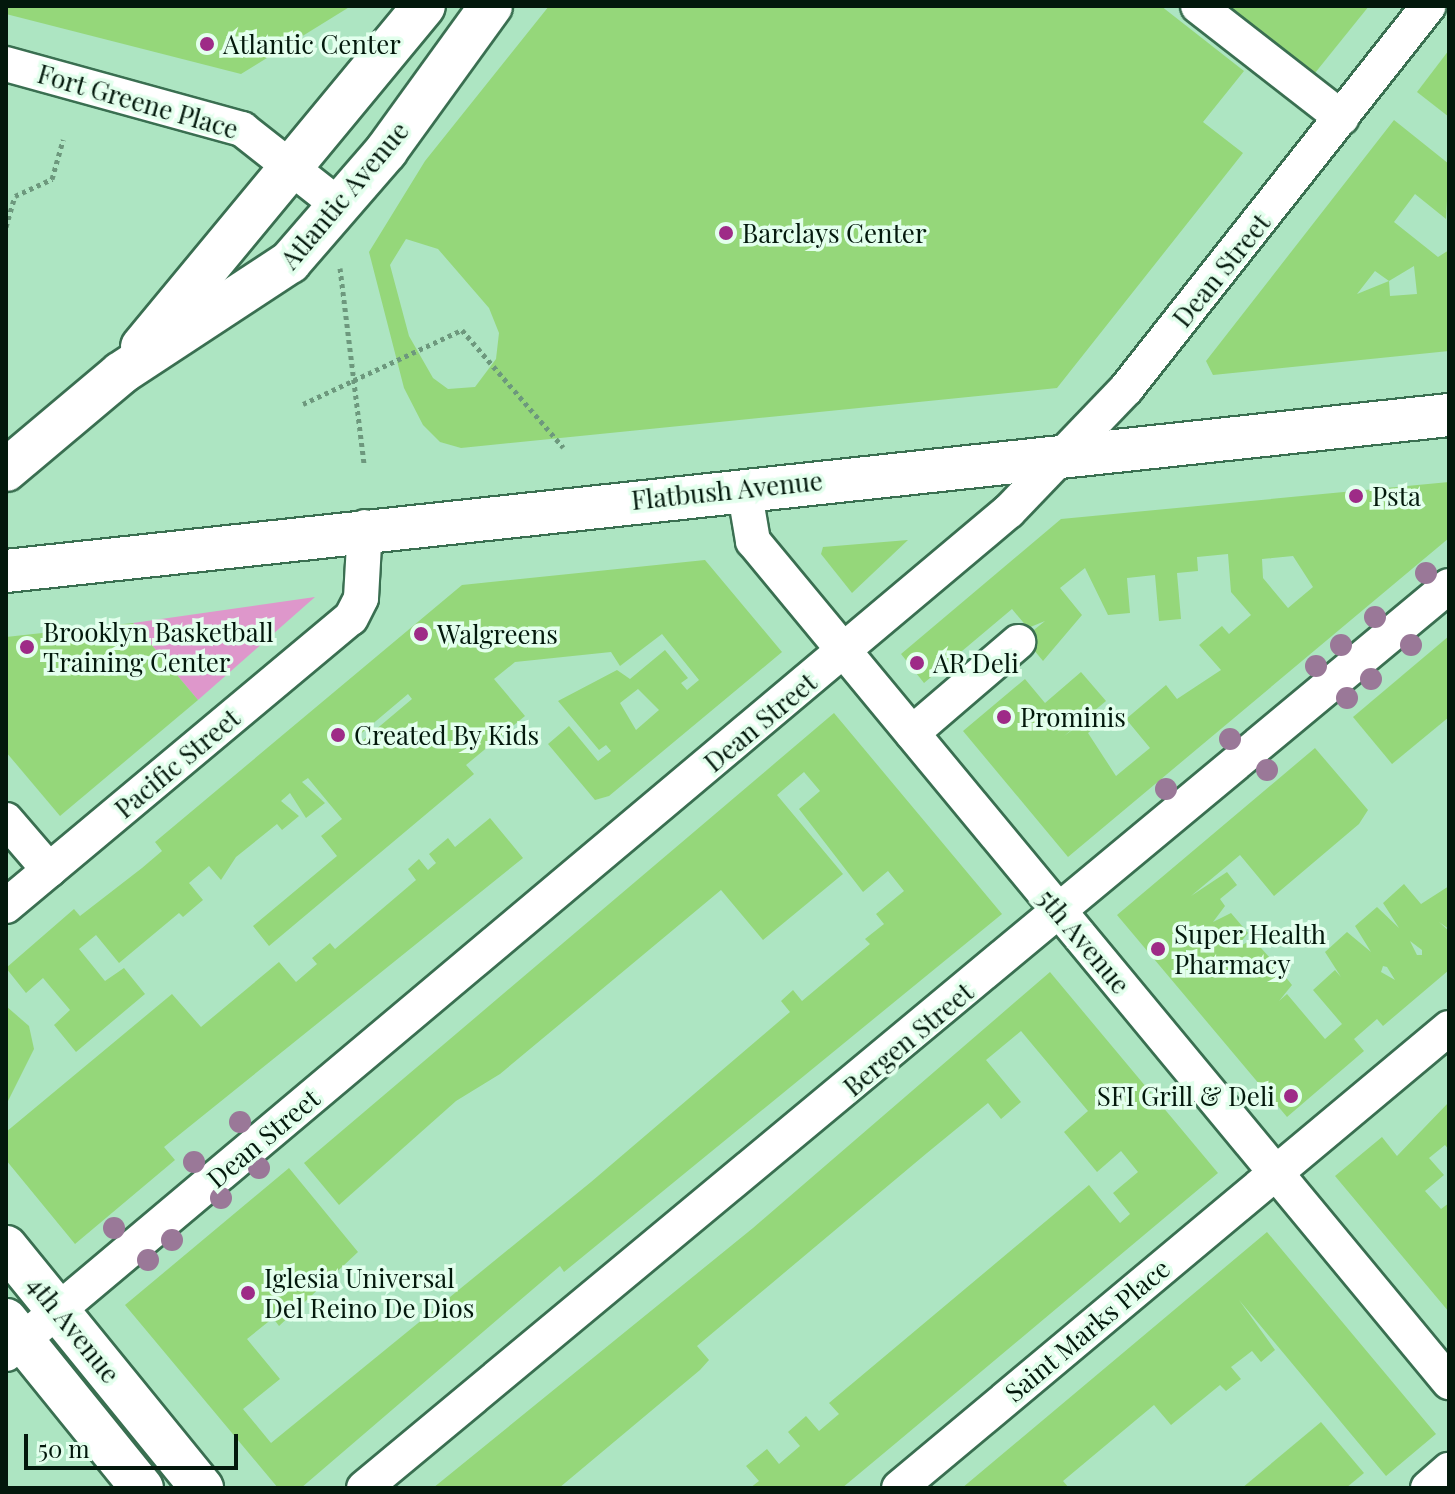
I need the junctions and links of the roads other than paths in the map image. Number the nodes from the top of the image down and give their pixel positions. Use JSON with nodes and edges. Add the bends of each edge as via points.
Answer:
{"nodes":[{"id":1,"x":424,"y":6,"type":"edge"},
{"id":2,"x":491,"y":6,"type":"edge"},
{"id":3,"x":1198,"y":6,"type":"edge"},
{"id":4,"x":1429,"y":6,"type":"edge"},
{"id":5,"x":6,"y":64,"type":"edge"},
{"id":6,"x":1342,"y":118,"type":"junction"},
{"id":7,"x":295,"y":168,"type":"junction"},
{"id":8,"x":340,"y":206,"type":"junction"},
{"id":9,"x":121,"y":373,"type":"junction"},
{"id":10,"x":1449,"y":415,"type":"edge"},
{"id":11,"x":1065,"y":455,"type":"junction"},
{"id":12,"x":6,"y":470,"type":"edge"},
{"id":13,"x":744,"y":488,"type":"junction"},
{"id":14,"x":365,"y":527,"type":"junction"},
{"id":15,"x":6,"y":571,"type":"edge"},
{"id":16,"x":1449,"y":586,"type":"edge"},
{"id":17,"x":1018,"y":642,"type":"dead end"},
{"id":18,"x":844,"y":651,"type":"junction"},
{"id":19,"x":912,"y":733,"type":"junction"},
{"id":20,"x":6,"y":820,"type":"edge"},
{"id":21,"x":49,"y":870,"type":"junction"},
{"id":22,"x":6,"y":906,"type":"edge"},
{"id":23,"x":1060,"y":913,"type":"junction"},
{"id":24,"x":1449,"y":1028,"type":"edge"},
{"id":25,"x":1276,"y":1173,"type":"junction"},
{"id":26,"x":6,"y":1247,"type":"edge"},
{"id":27,"x":59,"y":1309,"type":"junction"},
{"id":28,"x":12,"y":1338,"type":"edge"},
{"id":29,"x":1449,"y":1382,"type":"edge"},
{"id":30,"x":1449,"y":1470,"type":"edge"},
{"id":31,"x":142,"y":1488,"type":"edge"},
{"id":32,"x":202,"y":1488,"type":"edge"},
{"id":33,"x":364,"y":1488,"type":"edge"},
{"id":34,"x":899,"y":1488,"type":"edge"},
{"id":35,"x":1428,"y":1488,"type":"edge"}],
"edges":[{"from":1,"to":7,"type":"main road","name":"Atlantic Avenue"},
{"from":2,"to":8,"type":"main road","name":"Atlantic Avenue"},
{"from":3,"to":6,"type":"street","via":[[1248,39]]},
{"from":4,"to":6,"type":"street","name":"Dean Street"},
{"from":5,"to":7,"type":"street","name":"Fort Greene Place","via":[[229,125]]},
{"from":6,"to":11,"type":"street","name":"Dean Street"},
{"from":7,"to":8,"type":"street","name":"Fort Greene Place"},
{"from":7,"to":9,"type":"main road","name":"Atlantic Avenue"},
{"from":8,"to":9,"type":"main road","name":"Atlantic Avenue","via":[[270,281]]},
{"from":9,"to":12,"type":"main road","name":"Atlantic Avenue"},
{"from":10,"to":11,"type":"main road","name":"Flatbush Avenue"},
{"from":11,"to":13,"type":"main road","name":"Flatbush Avenue"},
{"from":11,"to":18,"type":"street","name":"Dean Street"},
{"from":13,"to":14,"type":"main road","name":"Flatbush Avenue"},
{"from":13,"to":18,"type":"street","name":"5th Avenue","via":[[753,541]]},
{"from":14,"to":15,"type":"main road","name":"Flatbush Avenue"},
{"from":14,"to":21,"type":"street","name":"Pacific Street","via":[[361,598],[351,618]]},
{"from":16,"to":23,"type":"street","name":"Bergen Street"},
{"from":17,"to":19,"type":"street"},
{"from":18,"to":19,"type":"street","name":"5th Avenue"},
{"from":18,"to":27,"type":"street","name":"Dean Street"},
{"from":19,"to":23,"type":"street","name":"5th Avenue"},
{"from":20,"to":21,"type":"street"},
{"from":21,"to":22,"type":"street","name":"Pacific Street"},
{"from":23,"to":25,"type":"street","name":"5th Avenue"},
{"from":23,"to":33,"type":"street","name":"Bergen Street"},
{"from":24,"to":25,"type":"street","name":"Saint Marks Place"},
{"from":25,"to":29,"type":"street","name":"5th Avenue"},
{"from":25,"to":34,"type":"street","name":"Saint Marks Place"},
{"from":26,"to":27,"type":"main road","name":"4th Avenue"},
{"from":27,"to":28,"type":"street","name":"Dean Street"},
{"from":27,"to":32,"type":"main road","name":"4th Avenue"},
{"from":28,"to":31,"type":"main road","name":"4th Avenue"},
{"from":30,"to":35,"type":"street"}]}
